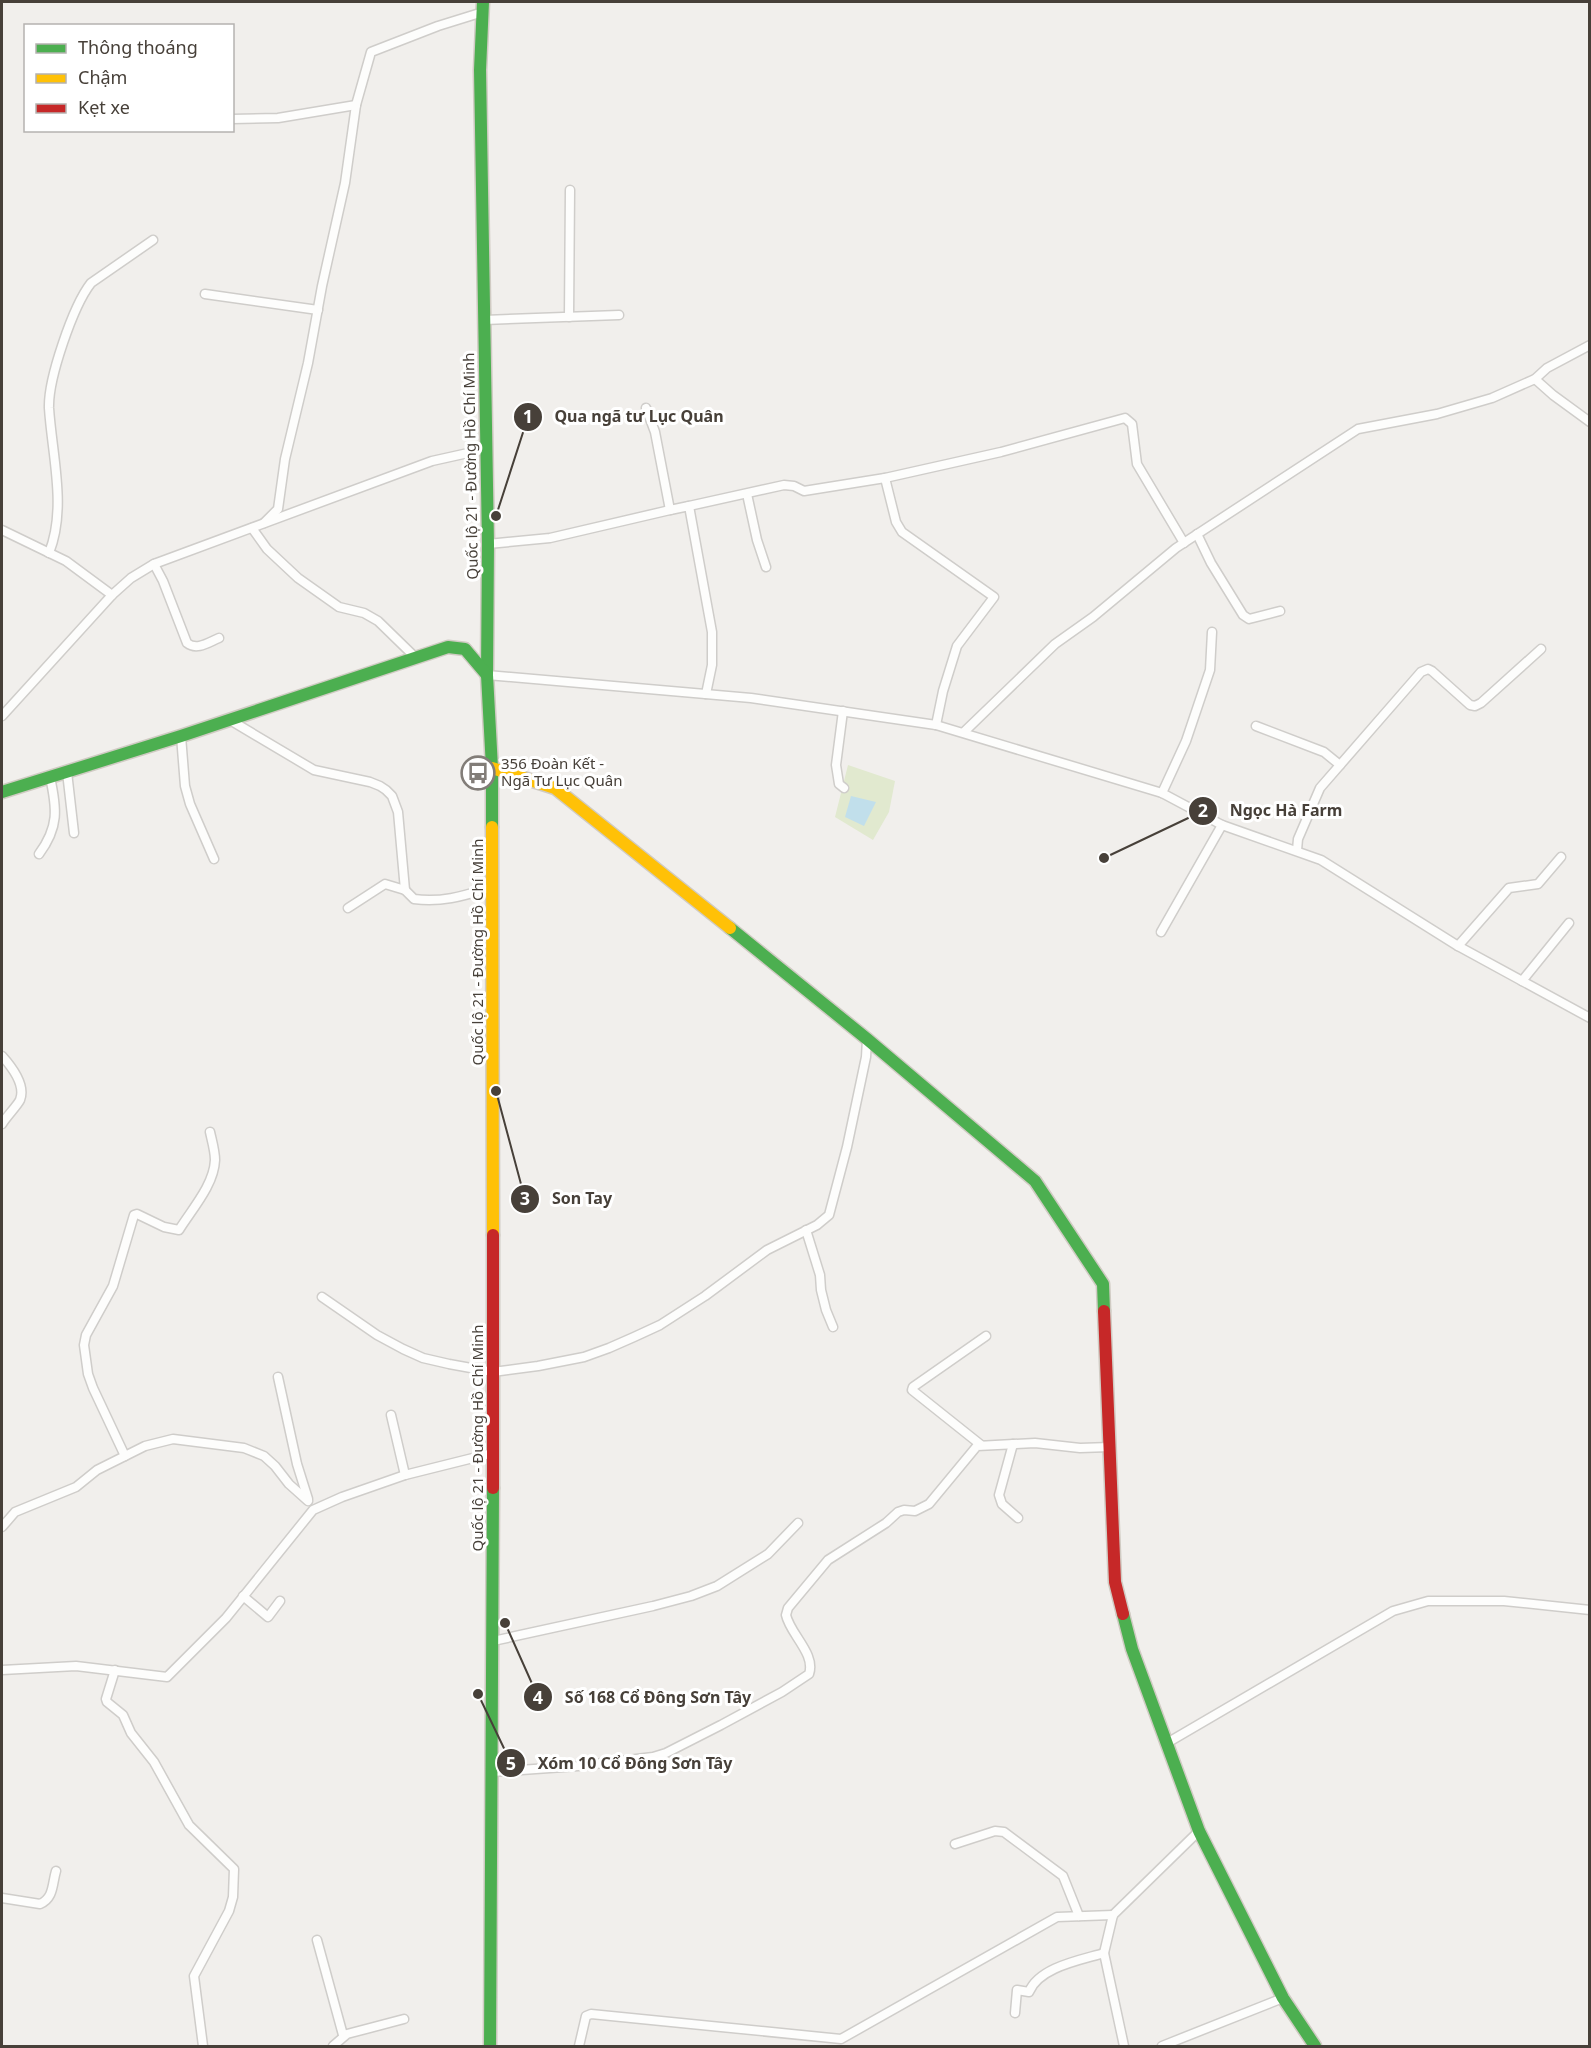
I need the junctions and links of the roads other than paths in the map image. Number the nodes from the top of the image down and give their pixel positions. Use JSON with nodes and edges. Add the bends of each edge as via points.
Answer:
{"nodes":[{"id":1,"x":483,"y":7,"type":"edge"},
{"id":2,"x":356,"y":105,"type":"junction"},
{"id":3,"x":234,"y":119,"type":"edge"},
{"id":4,"x":570,"y":190,"type":"dead end"},
{"id":5,"x":153,"y":240,"type":"dead end"},
{"id":6,"x":205,"y":294,"type":"dead end"},
{"id":7,"x":318,"y":310,"type":"junction"},
{"id":8,"x":619,"y":315,"type":"dead end"},
{"id":9,"x":568,"y":317,"type":"junction"},
{"id":10,"x":484,"y":320,"type":"junction"},
{"id":11,"x":1590,"y":345,"type":"edge"},
{"id":12,"x":1535,"y":379,"type":"junction"},
{"id":13,"x":646,"y":408,"type":"dead end"},
{"id":14,"x":1590,"y":422,"type":"edge"},
{"id":15,"x":486,"y":449,"type":"junction"},
{"id":16,"x":885,"y":478,"type":"junction"},
{"id":17,"x":747,"y":494,"type":"junction"},
{"id":18,"x":689,"y":506,"type":"junction"},
{"id":19,"x":670,"y":510,"type":"junction"},
{"id":20,"x":264,"y":523,"type":"junction"},
{"id":21,"x":252,"y":528,"type":"junction"},
{"id":22,"x":2,"y":530,"type":"edge"},
{"id":23,"x":1197,"y":534,"type":"junction"},
{"id":24,"x":1184,"y":543,"type":"junction"},
{"id":25,"x":488,"y":544,"type":"junction"},
{"id":26,"x":49,"y":553,"type":"junction"},
{"id":27,"x":154,"y":564,"type":"junction"},
{"id":28,"x":766,"y":567,"type":"dead end"},
{"id":29,"x":112,"y":595,"type":"junction"},
{"id":30,"x":1280,"y":611,"type":"dead end"},
{"id":31,"x":1212,"y":632,"type":"dead end"},
{"id":32,"x":219,"y":638,"type":"dead end"},
{"id":33,"x":1541,"y":650,"type":"dead end"},
{"id":34,"x":417,"y":657,"type":"junction"},
{"id":35,"x":488,"y":675,"type":"junction"},
{"id":36,"x":706,"y":694,"type":"junction"},
{"id":37,"x":843,"y":711,"type":"junction"},
{"id":38,"x":2,"y":716,"type":"edge"},
{"id":39,"x":230,"y":720,"type":"junction"},
{"id":40,"x":936,"y":724,"type":"junction"},
{"id":41,"x":1256,"y":726,"type":"dead end"},
{"id":42,"x":964,"y":732,"type":"junction"},
{"id":43,"x":181,"y":736,"type":"junction"},
{"id":44,"x":1340,"y":765,"type":"junction"},
{"id":45,"x":492,"y":768,"type":"junction"},
{"id":46,"x":67,"y":772,"type":"junction"},
{"id":47,"x":50,"y":777,"type":"junction"},
{"id":48,"x":844,"y":788,"type":"dead end"},
{"id":49,"x":2,"y":792,"type":"edge"},
{"id":50,"x":1162,"y":793,"type":"junction"},
{"id":51,"x":1222,"y":825,"type":"junction"},
{"id":52,"x":74,"y":833,"type":"dead end"},
{"id":53,"x":1296,"y":850,"type":"junction"},
{"id":54,"x":39,"y":854,"type":"dead end"},
{"id":55,"x":1561,"y":857,"type":"dead end"},
{"id":56,"x":214,"y":859,"type":"dead end"},
{"id":57,"x":493,"y":887,"type":"junction"},
{"id":58,"x":405,"y":890,"type":"junction"},
{"id":59,"x":348,"y":908,"type":"dead end"},
{"id":60,"x":1569,"y":923,"type":"dead end"},
{"id":61,"x":1161,"y":932,"type":"dead end"},
{"id":62,"x":1458,"y":946,"type":"junction"},
{"id":63,"x":1522,"y":981,"type":"junction"},
{"id":64,"x":1590,"y":1018,"type":"edge"},
{"id":65,"x":867,"y":1039,"type":"junction"},
{"id":66,"x":2,"y":1056,"type":"edge"},
{"id":67,"x":2,"y":1124,"type":"edge"},
{"id":68,"x":210,"y":1132,"type":"dead end"},
{"id":69,"x":806,"y":1230,"type":"junction"},
{"id":70,"x":322,"y":1298,"type":"dead end"},
{"id":71,"x":833,"y":1327,"type":"dead end"},
{"id":72,"x":986,"y":1336,"type":"dead end"},
{"id":73,"x":493,"y":1372,"type":"junction"},
{"id":74,"x":278,"y":1377,"type":"dead end"},
{"id":75,"x":391,"y":1415,"type":"dead end"},
{"id":76,"x":1012,"y":1444,"type":"junction"},
{"id":77,"x":981,"y":1445,"type":"junction"},
{"id":78,"x":1110,"y":1447,"type":"junction"},
{"id":79,"x":493,"y":1453,"type":"junction"},
{"id":80,"x":125,"y":1456,"type":"junction"},
{"id":81,"x":405,"y":1475,"type":"junction"},
{"id":82,"x":309,"y":1501,"type":"junction"},
{"id":83,"x":313,"y":1510,"type":"junction"},
{"id":84,"x":1018,"y":1518,"type":"dead end"},
{"id":85,"x":798,"y":1523,"type":"dead end"},
{"id":86,"x":2,"y":1527,"type":"edge"},
{"id":87,"x":243,"y":1596,"type":"junction"},
{"id":88,"x":280,"y":1601,"type":"dead end"},
{"id":89,"x":1590,"y":1610,"type":"edge"},
{"id":90,"x":493,"y":1641,"type":"junction"},
{"id":91,"x":2,"y":1670,"type":"edge"},
{"id":92,"x":116,"y":1670,"type":"junction"},
{"id":93,"x":1167,"y":1743,"type":"junction"},
{"id":94,"x":492,"y":1772,"type":"junction"},
{"id":95,"x":1199,"y":1831,"type":"junction"},
{"id":96,"x":955,"y":1844,"type":"dead end"},
{"id":97,"x":56,"y":1871,"type":"dead end"},
{"id":98,"x":2,"y":1898,"type":"edge"},
{"id":99,"x":1113,"y":1915,"type":"junction"},
{"id":100,"x":1079,"y":1916,"type":"junction"},
{"id":101,"x":317,"y":1940,"type":"dead end"},
{"id":102,"x":1104,"y":1953,"type":"junction"},
{"id":103,"x":1283,"y":1998,"type":"junction"},
{"id":104,"x":1014,"y":2013,"type":"dead end"},
{"id":105,"x":404,"y":2019,"type":"dead end"},
{"id":106,"x":344,"y":2035,"type":"junction"},
{"id":107,"x":203,"y":2046,"type":"edge"},
{"id":108,"x":333,"y":2046,"type":"edge"},
{"id":109,"x":490,"y":2046,"type":"edge"},
{"id":110,"x":579,"y":2046,"type":"edge"},
{"id":111,"x":1124,"y":2046,"type":"edge"},
{"id":112,"x":1162,"y":2046,"type":"edge"},
{"id":113,"x":1315,"y":2046,"type":"edge"}],
"edges":[{"from":1,"to":2,"type":"street","via":[[371,52]]},
{"from":1,"to":10,"type":"main road","name":"Quốc lộ 21 - Đường Hồ Chí Minh","via":[[480,70]]},
{"from":2,"to":3,"type":"street","via":[[278,118]]},
{"from":2,"to":7,"type":"street","via":[[345,183]]},
{"from":4,"to":9,"type":"street"},
{"from":5,"to":26,"type":"street","via":[[91,283],[71,319],[50,390],[57,521]]},
{"from":6,"to":7,"type":"street"},
{"from":7,"to":20,"type":"street","via":[[278,509]]},
{"from":8,"to":9,"type":"street"},
{"from":9,"to":10,"type":"street"},
{"from":10,"to":15,"type":"main road","name":"Quốc lộ 21 - Đường Hồ Chí Minh"},
{"from":11,"to":12,"type":"street","via":[[1547,368]]},
{"from":12,"to":14,"type":"street"},
{"from":12,"to":23,"type":"street","via":[[1492,398],[1437,414],[1358,429]]},
{"from":13,"to":19,"type":"street","via":[[655,432]]},
{"from":15,"to":20,"type":"street","via":[[432,461]]},
{"from":15,"to":25,"type":"main road","name":"Quốc lộ 21 - Đường Hồ Chí Minh"},
{"from":16,"to":17,"type":"street","via":[[804,491],[784,485]]},
{"from":16,"to":24,"type":"street","via":[[1125,418],[1132,424],[1137,464]]},
{"from":16,"to":40,"type":"street","via":[[902,532],[994,597],[957,646]]},
{"from":17,"to":18,"type":"street"},
{"from":17,"to":28,"type":"street"},
{"from":18,"to":19,"type":"street"},
{"from":18,"to":36,"type":"street","via":[[712,632],[712,665]]},
{"from":19,"to":25,"type":"street","via":[[550,538]]},
{"from":20,"to":21,"type":"street"},
{"from":21,"to":27,"type":"street"},
{"from":21,"to":34,"type":"street","via":[[267,549],[298,578],[339,607],[378,621]]},
{"from":22,"to":26,"type":"street"},
{"from":23,"to":24,"type":"street"},
{"from":23,"to":30,"type":"street","via":[[1243,615],[1249,619]]},
{"from":24,"to":42,"type":"street","via":[[1055,644]]},
{"from":25,"to":35,"type":"main road","name":"Quốc lộ 21 - Đường Hồ Chí Minh"},
{"from":26,"to":29,"type":"street"},
{"from":27,"to":29,"type":"street"},
{"from":27,"to":32,"type":"street","via":[[188,643],[198,647]]},
{"from":29,"to":38,"type":"street"},
{"from":31,"to":50,"type":"street","via":[[1210,670],[1186,741]]},
{"from":33,"to":44,"type":"street","via":[[1474,706],[1432,671],[1423,670]]},
{"from":34,"to":35,"type":"main road","via":[[448,647],[465,649]]},
{"from":34,"to":39,"type":"main road"},
{"from":35,"to":36,"type":"street"},
{"from":35,"to":45,"type":"main road","name":"Quốc lộ 21 - Đường Hồ Chí Minh"},
{"from":36,"to":37,"type":"street"},
{"from":37,"to":40,"type":"street"},
{"from":37,"to":48,"type":"street","via":[[836,765],[838,784]]},
{"from":39,"to":43,"type":"main road"},
{"from":39,"to":58,"type":"street","via":[[314,770],[370,782],[386,790],[398,812]]},
{"from":40,"to":42,"type":"street"},
{"from":41,"to":44,"type":"street","via":[[1324,752]]},
{"from":42,"to":50,"type":"street"},
{"from":43,"to":46,"type":"main road"},
{"from":43,"to":56,"type":"street","via":[[185,786]]},
{"from":44,"to":53,"type":"street","via":[[1320,788]]},
{"from":45,"to":57,"type":"main road","name":"Quốc lộ 21 - Đường Hồ Chí Minh"},
{"from":45,"to":65,"type":"main road","via":[[555,788]]},
{"from":46,"to":47,"type":"main road"},
{"from":46,"to":52,"type":"street"},
{"from":47,"to":49,"type":"main road"},
{"from":47,"to":54,"type":"street","via":[[55,822]]},
{"from":50,"to":51,"type":"street"},
{"from":51,"to":53,"type":"street"},
{"from":51,"to":61,"type":"street"},
{"from":53,"to":62,"type":"street","via":[[1321,860]]},
{"from":55,"to":62,"type":"street","via":[[1538,884],[1509,888]]},
{"from":57,"to":58,"type":"street","via":[[437,901],[414,899]]},
{"from":57,"to":73,"type":"main road","name":"Quốc lộ 21 - Đường Hồ Chí Minh"},
{"from":58,"to":59,"type":"street","via":[[385,884]]},
{"from":60,"to":63,"type":"street"},
{"from":62,"to":63,"type":"street"},
{"from":63,"to":64,"type":"street"},
{"from":65,"to":69,"type":"street","via":[[847,1147],[829,1215]]},
{"from":65,"to":78,"type":"main road","via":[[1035,1181],[1103,1284]]},
{"from":66,"to":67,"type":"street","via":[[12,1067],[20,1087],[20,1100]]},
{"from":68,"to":80,"type":"street","via":[[214,1171],[206,1187],[178,1230],[134,1215],[113,1286],[86,1335],[88,1374]]},
{"from":69,"to":71,"type":"street"},
{"from":69,"to":73,"type":"street","via":[[767,1250],[705,1296],[634,1337],[584,1356]]},
{"from":70,"to":73,"type":"street","via":[[377,1335],[423,1358]]},
{"from":72,"to":77,"type":"street","via":[[912,1390]]},
{"from":73,"to":79,"type":"main road","name":"Quốc lộ 21 - Đường Hồ Chí Minh"},
{"from":74,"to":82,"type":"street"},
{"from":75,"to":81,"type":"street"},
{"from":76,"to":77,"type":"street"},
{"from":76,"to":78,"type":"street"},
{"from":76,"to":84,"type":"street","via":[[999,1495],[1002,1504]]},
{"from":77,"to":94,"type":"street","via":[[968,1455],[929,1504],[915,1511],[898,1512],[828,1560],[788,1608],[786,1618],[810,1664],[806,1678],[666,1753],[578,1766]]},
{"from":78,"to":93,"type":"main road","via":[[1115,1582],[1132,1649]]},
{"from":79,"to":81,"type":"street"},
{"from":79,"to":90,"type":"main road","name":"Quốc lộ 21 - Đường Hồ Chí Minh"},
{"from":80,"to":82,"type":"street","via":[[173,1439],[244,1448],[264,1456]]},
{"from":80,"to":86,"type":"street","via":[[97,1470],[76,1487],[15,1512]]},
{"from":81,"to":83,"type":"street"},
{"from":82,"to":83,"type":"street"},
{"from":83,"to":87,"type":"street"},
{"from":85,"to":90,"type":"street","via":[[768,1554],[717,1586],[662,1603]]},
{"from":87,"to":88,"type":"street","via":[[266,1619]]},
{"from":87,"to":92,"type":"street","via":[[167,1677]]},
{"from":89,"to":93,"type":"street","via":[[1493,1601],[1428,1601],[1393,1611]]},
{"from":90,"to":94,"type":"main road","name":"Quốc lộ 21 - Đường Hồ Chí Minh"},
{"from":91,"to":92,"type":"street","via":[[76,1666]]},
{"from":92,"to":107,"type":"street","via":[[107,1702],[123,1715],[130,1733],[153,1762],[189,1825],[234,1869],[229,1911],[194,1976]]},
{"from":93,"to":95,"type":"main road"},
{"from":94,"to":109,"type":"main road","name":"Quốc lộ 21 - Đường Hồ Chí Minh"},
{"from":95,"to":99,"type":"street"},
{"from":95,"to":103,"type":"main road"},
{"from":96,"to":100,"type":"street","via":[[994,1831],[1004,1832],[1063,1876]]},
{"from":97,"to":98,"type":"street","via":[[49,1899],[44,1902]]},
{"from":99,"to":100,"type":"street"},
{"from":99,"to":102,"type":"street"},
{"from":100,"to":110,"type":"street","via":[[1057,1917],[841,2039],[591,2014],[585,2016]]},
{"from":101,"to":106,"type":"street"},
{"from":102,"to":104,"type":"street","via":[[1054,1968],[1029,1992],[1017,1990]]},
{"from":102,"to":111,"type":"street"},
{"from":103,"to":112,"type":"street"},
{"from":103,"to":113,"type":"main road"},
{"from":105,"to":106,"type":"street"},
{"from":106,"to":108,"type":"street"}]}
